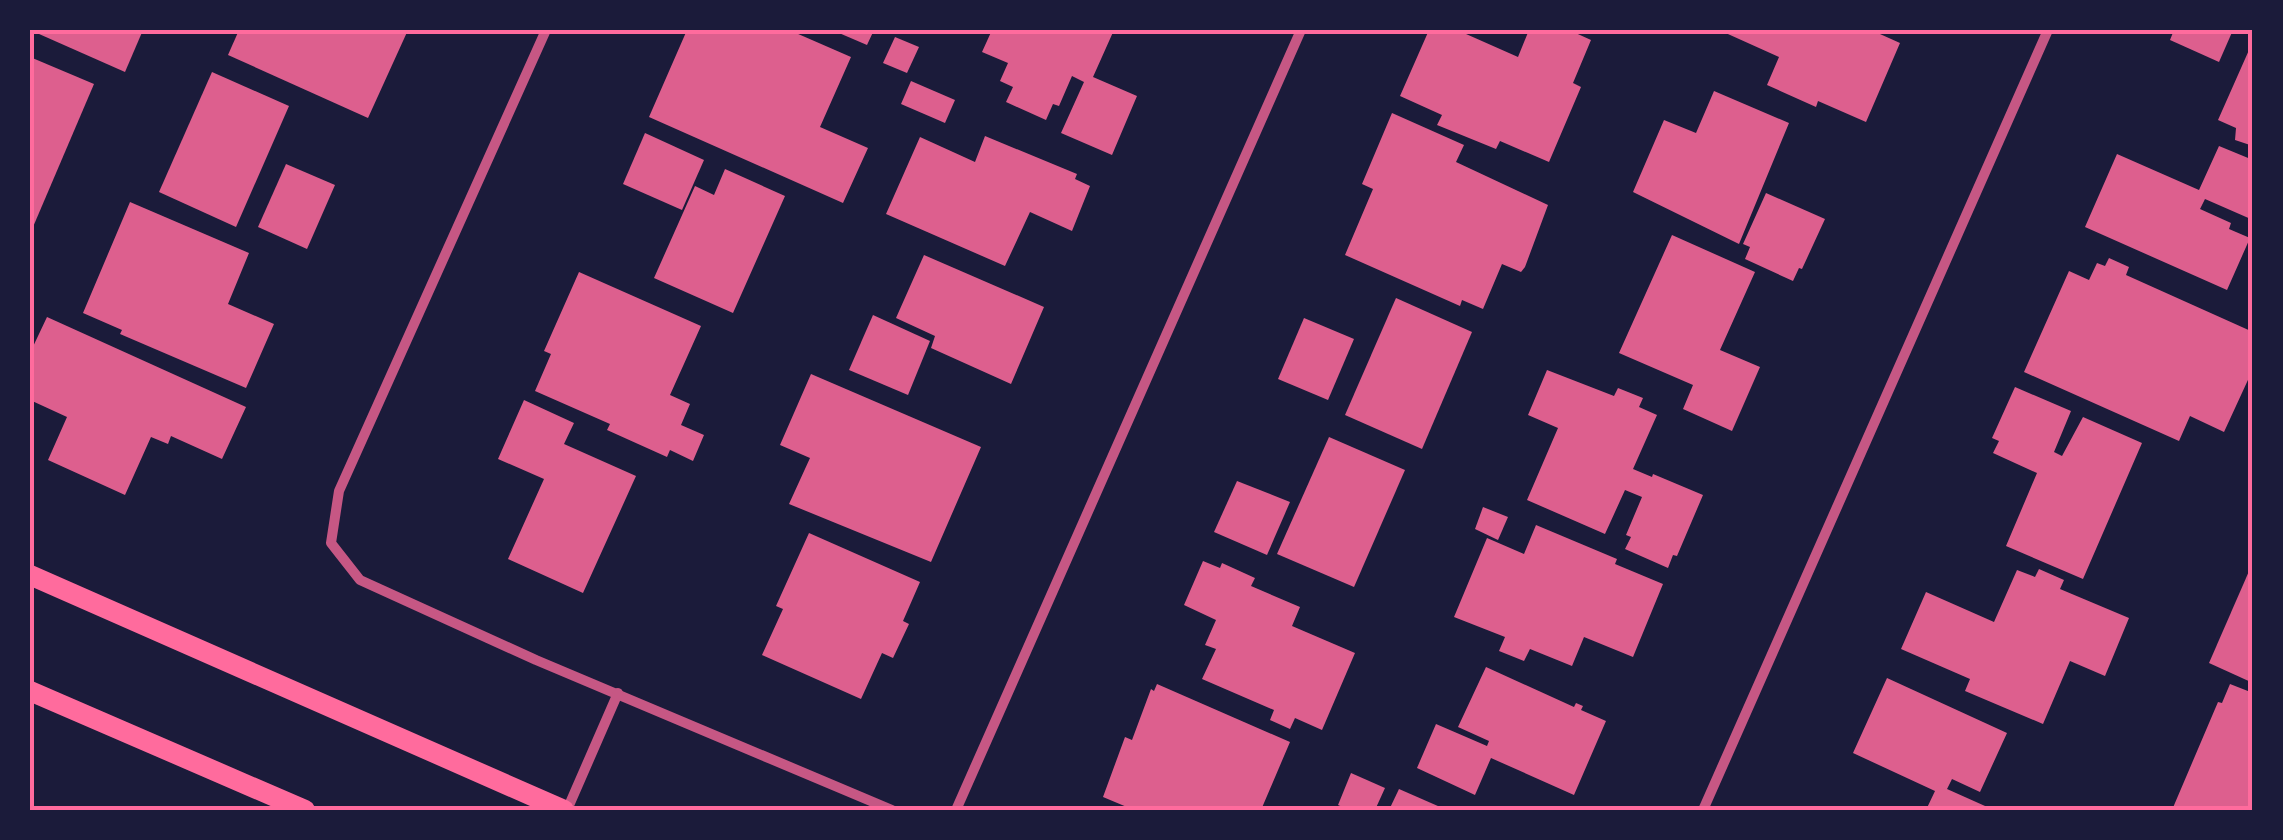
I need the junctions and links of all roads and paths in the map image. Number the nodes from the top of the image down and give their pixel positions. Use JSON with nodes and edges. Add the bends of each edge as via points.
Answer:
{"nodes":[{"id":1,"x":546,"y":30,"type":"edge"},
{"id":2,"x":1301,"y":30,"type":"edge"},
{"id":3,"x":2048,"y":30,"type":"edge"},
{"id":4,"x":30,"y":575,"type":"edge"},
{"id":5,"x":30,"y":691,"type":"edge"},
{"id":6,"x":618,"y":693,"type":"junction"},
{"id":7,"x":306,"y":810,"type":"edge"},
{"id":8,"x":566,"y":810,"type":"edge"},
{"id":9,"x":892,"y":810,"type":"edge"},
{"id":10,"x":956,"y":810,"type":"edge"},
{"id":11,"x":1703,"y":810,"type":"edge"}],
"edges":[{"from":1,"to":6,"type":"street","via":[[339,491],[331,543],[360,580]]},
{"from":2,"to":10,"type":"street"},
{"from":3,"to":11,"type":"street"},
{"from":4,"to":8,"type":"main road"},
{"from":5,"to":7,"type":"main road"},
{"from":6,"to":8,"type":"street"},
{"from":6,"to":9,"type":"street"}]}
